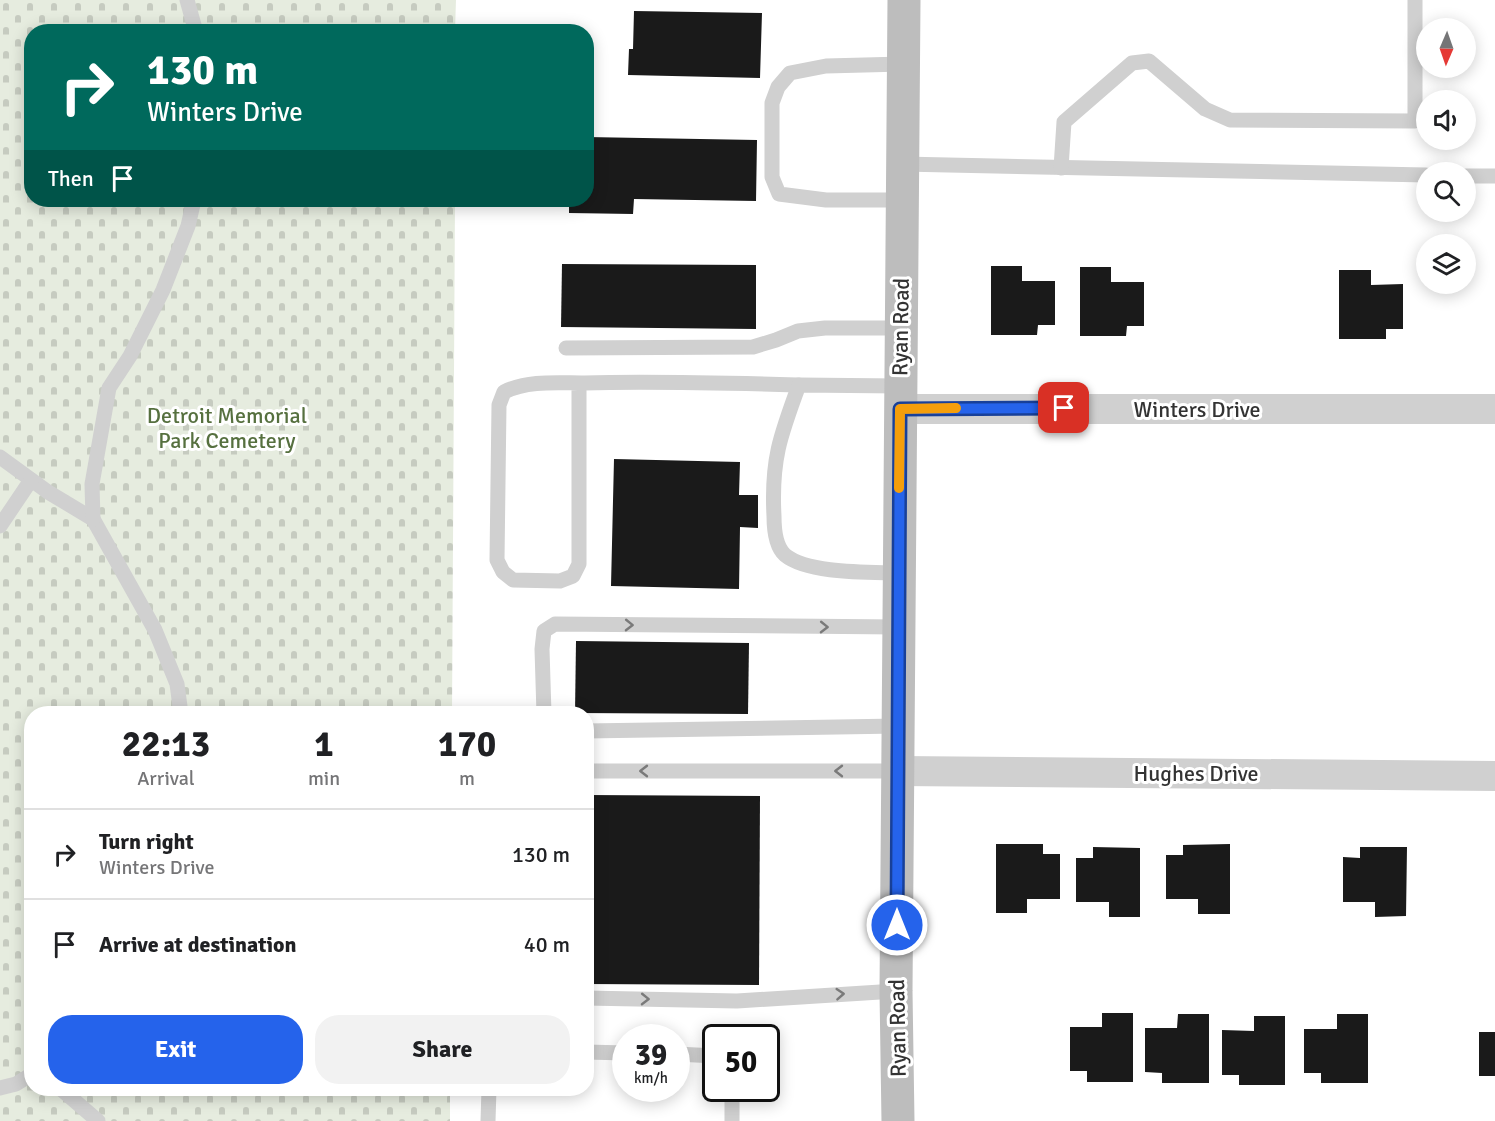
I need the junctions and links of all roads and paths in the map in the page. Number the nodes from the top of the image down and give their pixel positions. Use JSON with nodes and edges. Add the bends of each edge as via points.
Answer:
{"nodes":[{"id":1,"x":187,"y":0,"type":"edge"},
{"id":2,"x":904,"y":0,"type":"edge"},
{"id":3,"x":1415,"y":0,"type":"edge"},
{"id":4,"x":194,"y":24,"type":"edge"},
{"id":5,"x":903,"y":64,"type":"junction"},
{"id":6,"x":902,"y":164,"type":"junction"},
{"id":7,"x":1061,"y":168,"type":"junction"},
{"id":8,"x":1416,"y":175,"type":"edge"},
{"id":9,"x":1476,"y":176,"type":"edge"},
{"id":10,"x":1495,"y":176,"type":"edge"},
{"id":11,"x":902,"y":200,"type":"junction"},
{"id":12,"x":192,"y":207,"type":"edge"},
{"id":13,"x":900,"y":328,"type":"junction"},
{"id":14,"x":566,"y":348,"type":"dead end"},
{"id":15,"x":579,"y":383,"type":"junction"},
{"id":16,"x":799,"y":385,"type":"junction"},
{"id":17,"x":900,"y":397,"type":"junction"},
{"id":18,"x":1495,"y":409,"type":"edge"},
{"id":19,"x":0,"y":457,"type":"edge"},
{"id":20,"x":31,"y":480,"type":"junction"},
{"id":21,"x":93,"y":519,"type":"junction"},
{"id":22,"x":0,"y":526,"type":"edge"},
{"id":23,"x":898,"y":573,"type":"junction"},
{"id":24,"x":898,"y":627,"type":"junction"},
{"id":25,"x":180,"y":706,"type":"edge"},
{"id":26,"x":544,"y":706,"type":"edge"},
{"id":27,"x":898,"y":726,"type":"junction"},
{"id":28,"x":594,"y":731,"type":"edge"},
{"id":29,"x":594,"y":771,"type":"edge"},
{"id":30,"x":898,"y":771,"type":"junction"},
{"id":31,"x":1495,"y":776,"type":"edge"},
{"id":32,"x":896,"y":991,"type":"junction"},
{"id":33,"x":594,"y":998,"type":"edge"},
{"id":34,"x":594,"y":1052,"type":"edge"},
{"id":35,"x":612,"y":1053,"type":"edge"},
{"id":36,"x":24,"y":1079,"type":"edge"},
{"id":37,"x":0,"y":1088,"type":"edge"},
{"id":38,"x":69,"y":1096,"type":"edge"},
{"id":39,"x":489,"y":1096,"type":"edge"},
{"id":40,"x":732,"y":1102,"type":"edge"},
{"id":41,"x":98,"y":1121,"type":"edge"},
{"id":42,"x":488,"y":1121,"type":"edge"},
{"id":43,"x":732,"y":1121,"type":"edge"},
{"id":44,"x":898,"y":1121,"type":"edge"}],
"edges":[{"from":1,"to":4,"type":"lane"},
{"from":2,"to":5,"type":"main road","name":"Ryan Road"},
{"from":3,"to":7,"type":"lane","via":[[1415,121],[1230,120],[1204,109],[1149,61],[1132,63],[1064,122]]},
{"from":5,"to":6,"type":"main road","name":"Ryan Road"},
{"from":5,"to":11,"type":"lane","via":[[826,66],[790,73],[778,87],[772,104],[771,177],[779,194],[826,200]]},
{"from":6,"to":7,"type":"lane"},
{"from":6,"to":11,"type":"main road","name":"Ryan Road"},
{"from":7,"to":8,"type":"lane"},
{"from":9,"to":10,"type":"lane"},
{"from":11,"to":13,"type":"main road","name":"Ryan Road"},
{"from":12,"to":21,"type":"lane","via":[[163,290],[109,388],[93,484]]},
{"from":13,"to":14,"type":"lane","via":[[798,331],[753,347]]},
{"from":13,"to":17,"type":"main road","name":"Ryan Road"},
{"from":15,"to":15,"type":"lane","via":[[518,384],[504,392],[499,405],[497,560],[513,580],[560,581],[573,576],[579,564]]},
{"from":15,"to":16,"type":"lane"},
{"from":16,"to":17,"type":"lane"},
{"from":16,"to":23,"type":"lane","via":[[780,435],[772,486],[775,534],[784,554],[825,569]]},
{"from":17,"to":18,"type":"street","name":"Winters Drive"},
{"from":17,"to":23,"type":"main road","name":"Ryan Road"},
{"from":19,"to":20,"type":"lane"},
{"from":20,"to":21,"type":"lane"},
{"from":20,"to":22,"type":"lane"},
{"from":21,"to":25,"type":"lane","via":[[155,630],[177,684]]},
{"from":23,"to":24,"type":"main road","name":"Ryan Road"},
{"from":26,"to":24,"type":"lane","one_way":true,"via":[[544,631],[555,624]]},
{"from":24,"to":27,"type":"main road","name":"Ryan Road"},
{"from":27,"to":28,"type":"lane"},
{"from":27,"to":30,"type":"main road","name":"Ryan Road"},
{"from":30,"to":29,"type":"lane","one_way":true},
{"from":30,"to":31,"type":"street","name":"Hughes Drive"},
{"from":30,"to":32,"type":"main road","name":"Ryan Road"},
{"from":33,"to":32,"type":"lane","one_way":true,"via":[[737,1000]]},
{"from":32,"to":44,"type":"main road","name":"Ryan Road"},
{"from":34,"to":35,"type":"lane"},
{"from":36,"to":37,"type":"lane"},
{"from":38,"to":41,"type":"lane"},
{"from":39,"to":42,"type":"lane"},
{"from":40,"to":43,"type":"lane"}]}
